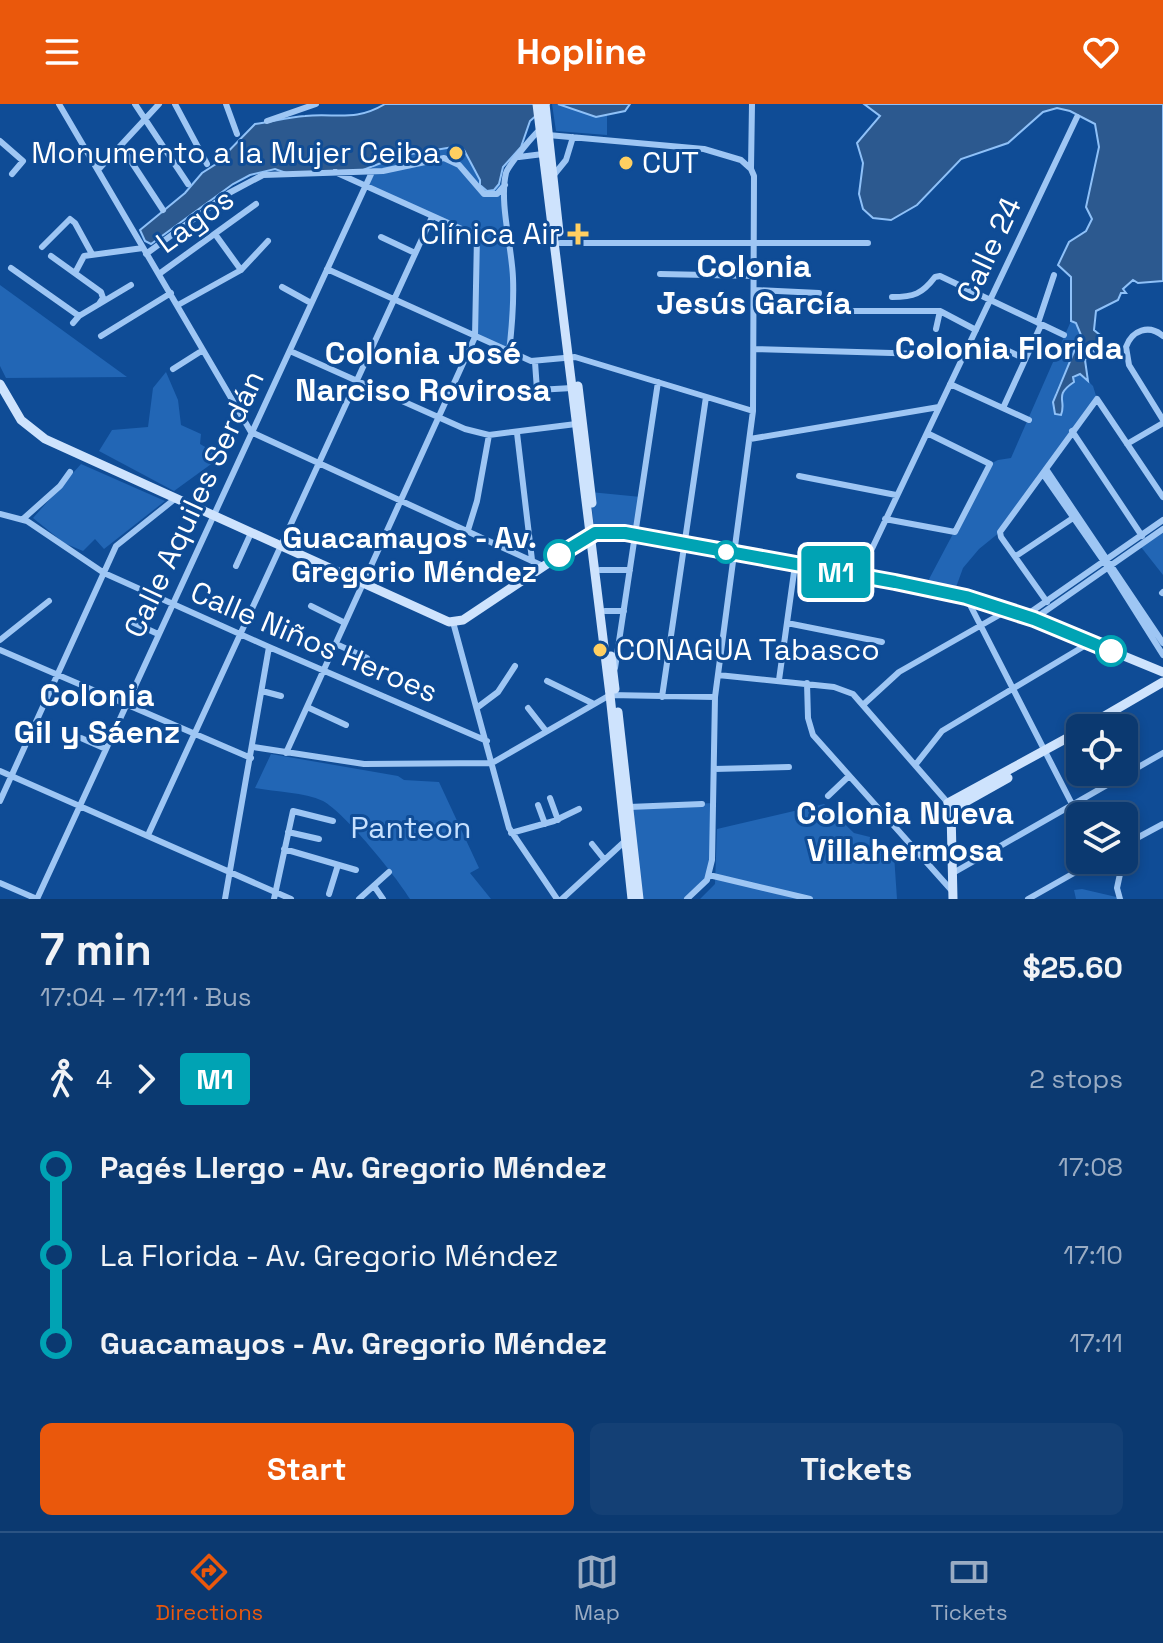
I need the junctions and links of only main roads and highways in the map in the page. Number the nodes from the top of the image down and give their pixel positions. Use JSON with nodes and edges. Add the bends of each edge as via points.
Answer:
{"nodes":[{"id":1,"x":537,"y":104,"type":"edge"},
{"id":2,"x":545,"y":104,"type":"edge"},
{"id":3,"x":544,"y":133,"type":"junction"},
{"id":4,"x":572,"y":358,"type":"junction"},
{"id":5,"x":0,"y":384,"type":"edge"},
{"id":6,"x":592,"y":534,"type":"junction"},
{"id":7,"x":1162,"y":673,"type":"edge"},
{"id":8,"x":1163,"y":689,"type":"edge"},
{"id":9,"x":613,"y":695,"type":"junction"},
{"id":10,"x":1103,"y":714,"type":"edge"},
{"id":11,"x":1120,"y":714,"type":"edge"},
{"id":12,"x":1066,"y":740,"type":"edge"},
{"id":13,"x":1066,"y":745,"type":"edge"},
{"id":14,"x":1046,"y":754,"type":"junction"},
{"id":15,"x":953,"y":895,"type":"edge"},
{"id":16,"x":632,"y":899,"type":"edge"},
{"id":17,"x":639,"y":899,"type":"edge"}],
"edges":[{"from":1,"to":3,"type":"main road"},
{"from":2,"to":3,"type":"main road"},
{"from":3,"to":4,"type":"main road"},
{"from":3,"to":4,"type":"main road"},
{"from":4,"to":6,"type":"main road"},
{"from":4,"to":6,"type":"main road"},
{"from":5,"to":6,"type":"main road","via":[[36,434],[453,622]]},
{"from":6,"to":7,"type":"main road","via":[[614,532],[966,597]]},
{"from":6,"to":9,"type":"main road"},
{"from":6,"to":9,"type":"main road","via":[[614,652]]},
{"from":7,"to":10,"type":"main road"},
{"from":8,"to":11,"type":"main road"},
{"from":9,"to":16,"type":"main road"},
{"from":9,"to":17,"type":"main road"},
{"from":12,"to":14,"type":"main road"},
{"from":13,"to":14,"type":"main road"},
{"from":14,"to":15,"type":"main road","via":[[950,806]]}]}
